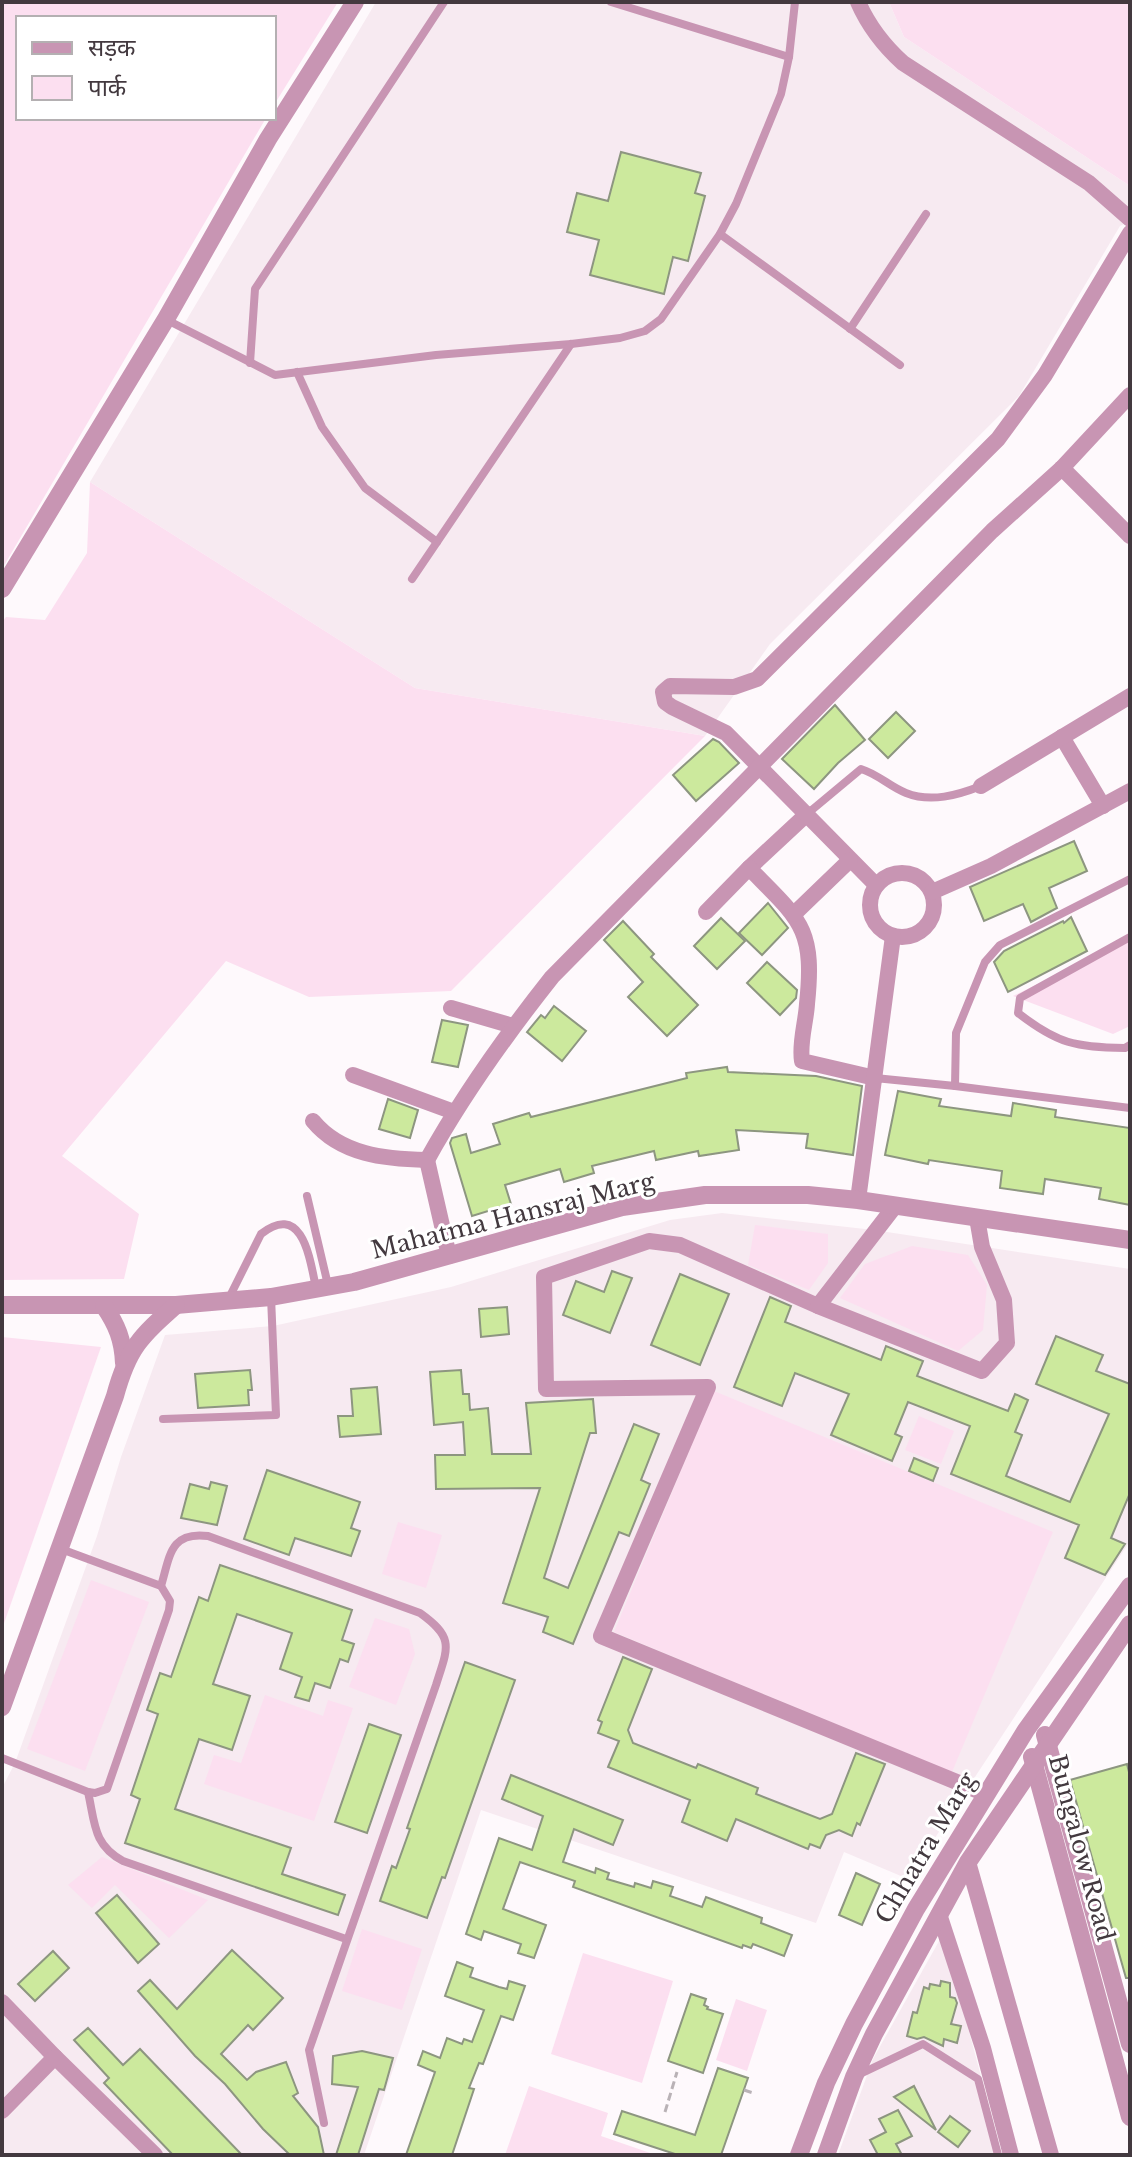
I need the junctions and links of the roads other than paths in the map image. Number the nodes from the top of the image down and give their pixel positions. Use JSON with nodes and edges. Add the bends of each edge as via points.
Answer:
{"nodes":[{"id":1,"x":355,"y":2,"type":"edge"},
{"id":2,"x":444,"y":2,"type":"edge"},
{"id":3,"x":611,"y":2,"type":"edge"},
{"id":4,"x":795,"y":2,"type":"edge"},
{"id":5,"x":858,"y":2,"type":"edge"},
{"id":6,"x":789,"y":57,"type":"junction"},
{"id":7,"x":926,"y":214,"type":"dead end"},
{"id":8,"x":1130,"y":219,"type":"edge"},
{"id":9,"x":1130,"y":233,"type":"edge"},
{"id":10,"x":720,"y":234,"type":"junction"},
{"id":11,"x":166,"y":319,"type":"junction"},
{"id":12,"x":850,"y":329,"type":"junction"},
{"id":13,"x":571,"y":344,"type":"junction"},
{"id":14,"x":250,"y":363,"type":"junction"},
{"id":15,"x":900,"y":365,"type":"dead end"},
{"id":16,"x":297,"y":372,"type":"junction"},
{"id":17,"x":1130,"y":395,"type":"edge"},
{"id":18,"x":1062,"y":468,"type":"junction"},
{"id":19,"x":1130,"y":536,"type":"edge"},
{"id":20,"x":437,"y":542,"type":"junction"},
{"id":21,"x":412,"y":579,"type":"dead end"},
{"id":22,"x":2,"y":589,"type":"edge"},
{"id":23,"x":1130,"y":696,"type":"edge"},
{"id":24,"x":1062,"y":737,"type":"junction"},
{"id":25,"x":761,"y":767,"type":"junction"},
{"id":26,"x":981,"y":786,"type":"joint"},
{"id":27,"x":1130,"y":792,"type":"edge"},
{"id":28,"x":1103,"y":806,"type":"junction"},
{"id":29,"x":807,"y":814,"type":"junction"},
{"id":30,"x":850,"y":860,"type":"junction"},
{"id":31,"x":749,"y":868,"type":"junction"},
{"id":32,"x":1130,"y":879,"type":"edge"},
{"id":33,"x":876,"y":885,"type":"junction"},
{"id":34,"x":932,"y":892,"type":"junction"},
{"id":35,"x":706,"y":912,"type":"dead end"},
{"id":36,"x":794,"y":914,"type":"junction"},
{"id":37,"x":893,"y":936,"type":"junction"},
{"id":38,"x":1130,"y":937,"type":"edge"},
{"id":39,"x":451,"y":1008,"type":"dead end"},
{"id":40,"x":513,"y":1026,"type":"junction"},
{"id":41,"x":1130,"y":1045,"type":"edge"},
{"id":42,"x":353,"y":1075,"type":"dead end"},
{"id":43,"x":875,"y":1078,"type":"junction"},
{"id":44,"x":955,"y":1086,"type":"junction"},
{"id":45,"x":1130,"y":1108,"type":"edge"},
{"id":46,"x":454,"y":1112,"type":"junction"},
{"id":47,"x":313,"y":1121,"type":"dead end"},
{"id":48,"x":427,"y":1160,"type":"junction"},
{"id":49,"x":307,"y":1196,"type":"dead end"},
{"id":50,"x":858,"y":1200,"type":"junction"},
{"id":51,"x":895,"y":1206,"type":"junction"},
{"id":52,"x":977,"y":1218,"type":"junction"},
{"id":53,"x":1130,"y":1240,"type":"edge"},
{"id":54,"x":449,"y":1256,"type":"junction"},
{"id":55,"x":322,"y":1287,"type":"junction"},
{"id":56,"x":271,"y":1297,"type":"junction"},
{"id":57,"x":227,"y":1302,"type":"junction"},
{"id":58,"x":2,"y":1305,"type":"edge"},
{"id":59,"x":176,"y":1305,"type":"junction"},
{"id":60,"x":104,"y":1306,"type":"junction"},
{"id":61,"x":818,"y":1306,"type":"junction"},
{"id":62,"x":124,"y":1363,"type":"junction"},
{"id":63,"x":163,"y":1419,"type":"dead end"},
{"id":64,"x":59,"y":1549,"type":"junction"},
{"id":65,"x":161,"y":1586,"type":"junction"},
{"id":66,"x":1130,"y":1586,"type":"edge"},
{"id":67,"x":1130,"y":1624,"type":"edge"},
{"id":68,"x":2,"y":1707,"type":"edge"},
{"id":69,"x":1037,"y":1714,"type":"junction"},
{"id":70,"x":1026,"y":1730,"type":"junction"},
{"id":71,"x":1048,"y":1742,"type":"junction"},
{"id":72,"x":2,"y":1758,"type":"edge"},
{"id":73,"x":1033,"y":1763,"type":"junction"},
{"id":74,"x":88,"y":1792,"type":"junction"},
{"id":75,"x":986,"y":1794,"type":"junction"},
{"id":76,"x":968,"y":1862,"type":"junction"},
{"id":77,"x":939,"y":1914,"type":"junction"},
{"id":78,"x":346,"y":1939,"type":"junction"},
{"id":79,"x":2,"y":2002,"type":"edge"},
{"id":80,"x":1125,"y":2008,"type":"edge"},
{"id":81,"x":1130,"y":2044,"type":"edge"},
{"id":82,"x":55,"y":2057,"type":"junction"},
{"id":83,"x":854,"y":2077,"type":"junction"},
{"id":84,"x":2,"y":2111,"type":"edge"},
{"id":85,"x":1130,"y":2117,"type":"edge"},
{"id":86,"x":324,"y":2123,"type":"dead end"},
{"id":87,"x":155,"y":2155,"type":"edge"},
{"id":88,"x":799,"y":2155,"type":"edge"},
{"id":89,"x":826,"y":2155,"type":"edge"},
{"id":90,"x":998,"y":2155,"type":"edge"},
{"id":91,"x":1011,"y":2155,"type":"edge"},
{"id":92,"x":1051,"y":2155,"type":"edge"}],
"edges":[{"from":1,"to":11,"type":"street","via":[[268,139]]},
{"from":2,"to":14,"type":"lane","via":[[255,289]]},
{"from":3,"to":6,"type":"lane"},
{"from":4,"to":6,"type":"lane"},
{"from":5,"to":8,"type":"street","via":[[882,44],[903,63],[1089,183]]},
{"from":6,"to":10,"type":"lane","via":[[781,94]]},
{"from":7,"to":12,"type":"lane"},
{"from":9,"to":25,"type":"street","via":[[1045,375],[998,439],[757,679],[734,687],[663,692],[665,702],[726,733]]},
{"from":10,"to":12,"type":"lane"},
{"from":10,"to":13,"type":"lane","via":[[661,319],[645,331]]},
{"from":11,"to":14,"type":"lane"},
{"from":11,"to":22,"type":"street"},
{"from":12,"to":15,"type":"lane"},
{"from":13,"to":16,"type":"lane"},
{"from":13,"to":20,"type":"lane"},
{"from":14,"to":16,"type":"lane","via":[[275,375]]},
{"from":16,"to":20,"type":"lane","via":[[322,427],[365,488]]},
{"from":17,"to":18,"type":"street"},
{"from":18,"to":19,"type":"street"},
{"from":18,"to":25,"type":"street","via":[[992,531]]},
{"from":20,"to":21,"type":"lane"},
{"from":23,"to":24,"type":"street"},
{"from":24,"to":26,"type":"street"},
{"from":24,"to":28,"type":"street"},
{"from":25,"to":29,"type":"street"},
{"from":25,"to":40,"type":"street","via":[[552,977]]},
{"from":26,"to":29,"type":"lane","via":[[936,798],[915,795],[861,769]]},
{"from":27,"to":28,"type":"street"},
{"from":28,"to":34,"type":"street"},
{"from":29,"to":30,"type":"street"},
{"from":29,"to":31,"type":"street"},
{"from":30,"to":33,"type":"street"},
{"from":30,"to":36,"type":"street"},
{"from":31,"to":35,"type":"street"},
{"from":31,"to":36,"type":"street"},
{"from":32,"to":44,"type":"lane","via":[[992,952],[956,1033]]},
{"from":33,"to":34,"type":"street","via":[[898,873],[910,874]]},
{"from":33,"to":37,"type":"street","via":[[870,909],[874,921]]},
{"from":34,"to":37,"type":"street","via":[[933,913],[927,925],[918,933]]},
{"from":36,"to":43,"type":"street","via":[[809,952],[802,1061]]},
{"from":37,"to":43,"type":"street"},
{"from":38,"to":41,"type":"lane","via":[[1020,998],[1018,1013],[1045,1034],[1085,1047]]},
{"from":39,"to":40,"type":"street"},
{"from":40,"to":46,"type":"street"},
{"from":42,"to":46,"type":"street"},
{"from":43,"to":44,"type":"lane"},
{"from":43,"to":50,"type":"street"},
{"from":44,"to":45,"type":"lane"},
{"from":46,"to":48,"type":"street"},
{"from":47,"to":48,"type":"street","via":[[358,1151]]},
{"from":48,"to":54,"type":"street"},
{"from":49,"to":55,"type":"lane"},
{"from":50,"to":51,"type":"street","name":"Mahatma Hansraj Marg"},
{"from":50,"to":54,"type":"street","name":"Mahatma Hansraj Marg","via":[[705,1195],[622,1207]]},
{"from":51,"to":52,"type":"street","name":"Mahatma Hansraj Marg"},
{"from":51,"to":61,"type":"street"},
{"from":52,"to":53,"type":"street","name":"Mahatma Hansraj Marg"},
{"from":52,"to":61,"type":"street","via":[[982,1247],[1004,1300],[1007,1343],[982,1371]]},
{"from":54,"to":55,"type":"street","name":"Mahatma Hansraj Marg"},
{"from":55,"to":56,"type":"street","name":"Mahatma Hansraj Marg"},
{"from":55,"to":57,"type":"lane","via":[[307,1245],[297,1230],[283,1224],[261,1234]]},
{"from":56,"to":57,"type":"street","name":"Mahatma Hansraj Marg"},
{"from":56,"to":63,"type":"lane","via":[[276,1415]]},
{"from":57,"to":59,"type":"street","name":"Mahatma Hansraj Marg"},
{"from":58,"to":60,"type":"street","name":"Mahatma Hansraj Marg"},
{"from":59,"to":60,"type":"street","name":"Mahatma Hansraj Marg"},
{"from":59,"to":62,"type":"street","via":[[142,1336]]},
{"from":60,"to":62,"type":"street","via":[[123,1339]]},
{"from":61,"to":75,"type":"street","via":[[680,1245],[649,1241],[544,1277],[546,1389],[708,1387],[601,1636]]},
{"from":62,"to":64,"type":"street"},
{"from":64,"to":65,"type":"lane"},
{"from":64,"to":68,"type":"street"},
{"from":65,"to":74,"type":"lane","via":[[169,1610],[107,1789]]},
{"from":65,"to":78,"type":"lane","via":[[181,1538],[208,1536],[420,1613],[446,1640],[445,1656]]},
{"from":66,"to":69,"type":"street","name":"Chhatra Marg"},
{"from":67,"to":71,"type":"street","name":"Chhatra Marg"},
{"from":69,"to":70,"type":"street","name":"Chhatra Marg"},
{"from":69,"to":71,"type":"street"},
{"from":70,"to":73,"type":"street","name":"Bungalow Road"},
{"from":70,"to":75,"type":"street","name":"Chhatra Marg"},
{"from":71,"to":73,"type":"street","name":"Chhatra Marg"},
{"from":71,"to":80,"type":"street"},
{"from":72,"to":74,"type":"lane"},
{"from":73,"to":76,"type":"street","name":"Chhatra Marg"},
{"from":73,"to":85,"type":"street","name":"Bungalow Road"},
{"from":74,"to":78,"type":"lane","via":[[108,1853]]},
{"from":75,"to":88,"type":"street","name":"Chhatra Marg","via":[[854,2024]]},
{"from":76,"to":77,"type":"street","name":"Chhatra Marg"},
{"from":76,"to":92,"type":"street"},
{"from":77,"to":83,"type":"street","name":"Chhatra Marg"},
{"from":77,"to":91,"type":"street"},
{"from":78,"to":86,"type":"lane","via":[[309,2050]]},
{"from":79,"to":82,"type":"street"},
{"from":80,"to":81,"type":"street"},
{"from":82,"to":84,"type":"street"},
{"from":82,"to":87,"type":"street"},
{"from":83,"to":89,"type":"street","name":"Chhatra Marg"},
{"from":83,"to":90,"type":"lane","via":[[923,2044],[978,2079]]}]}
